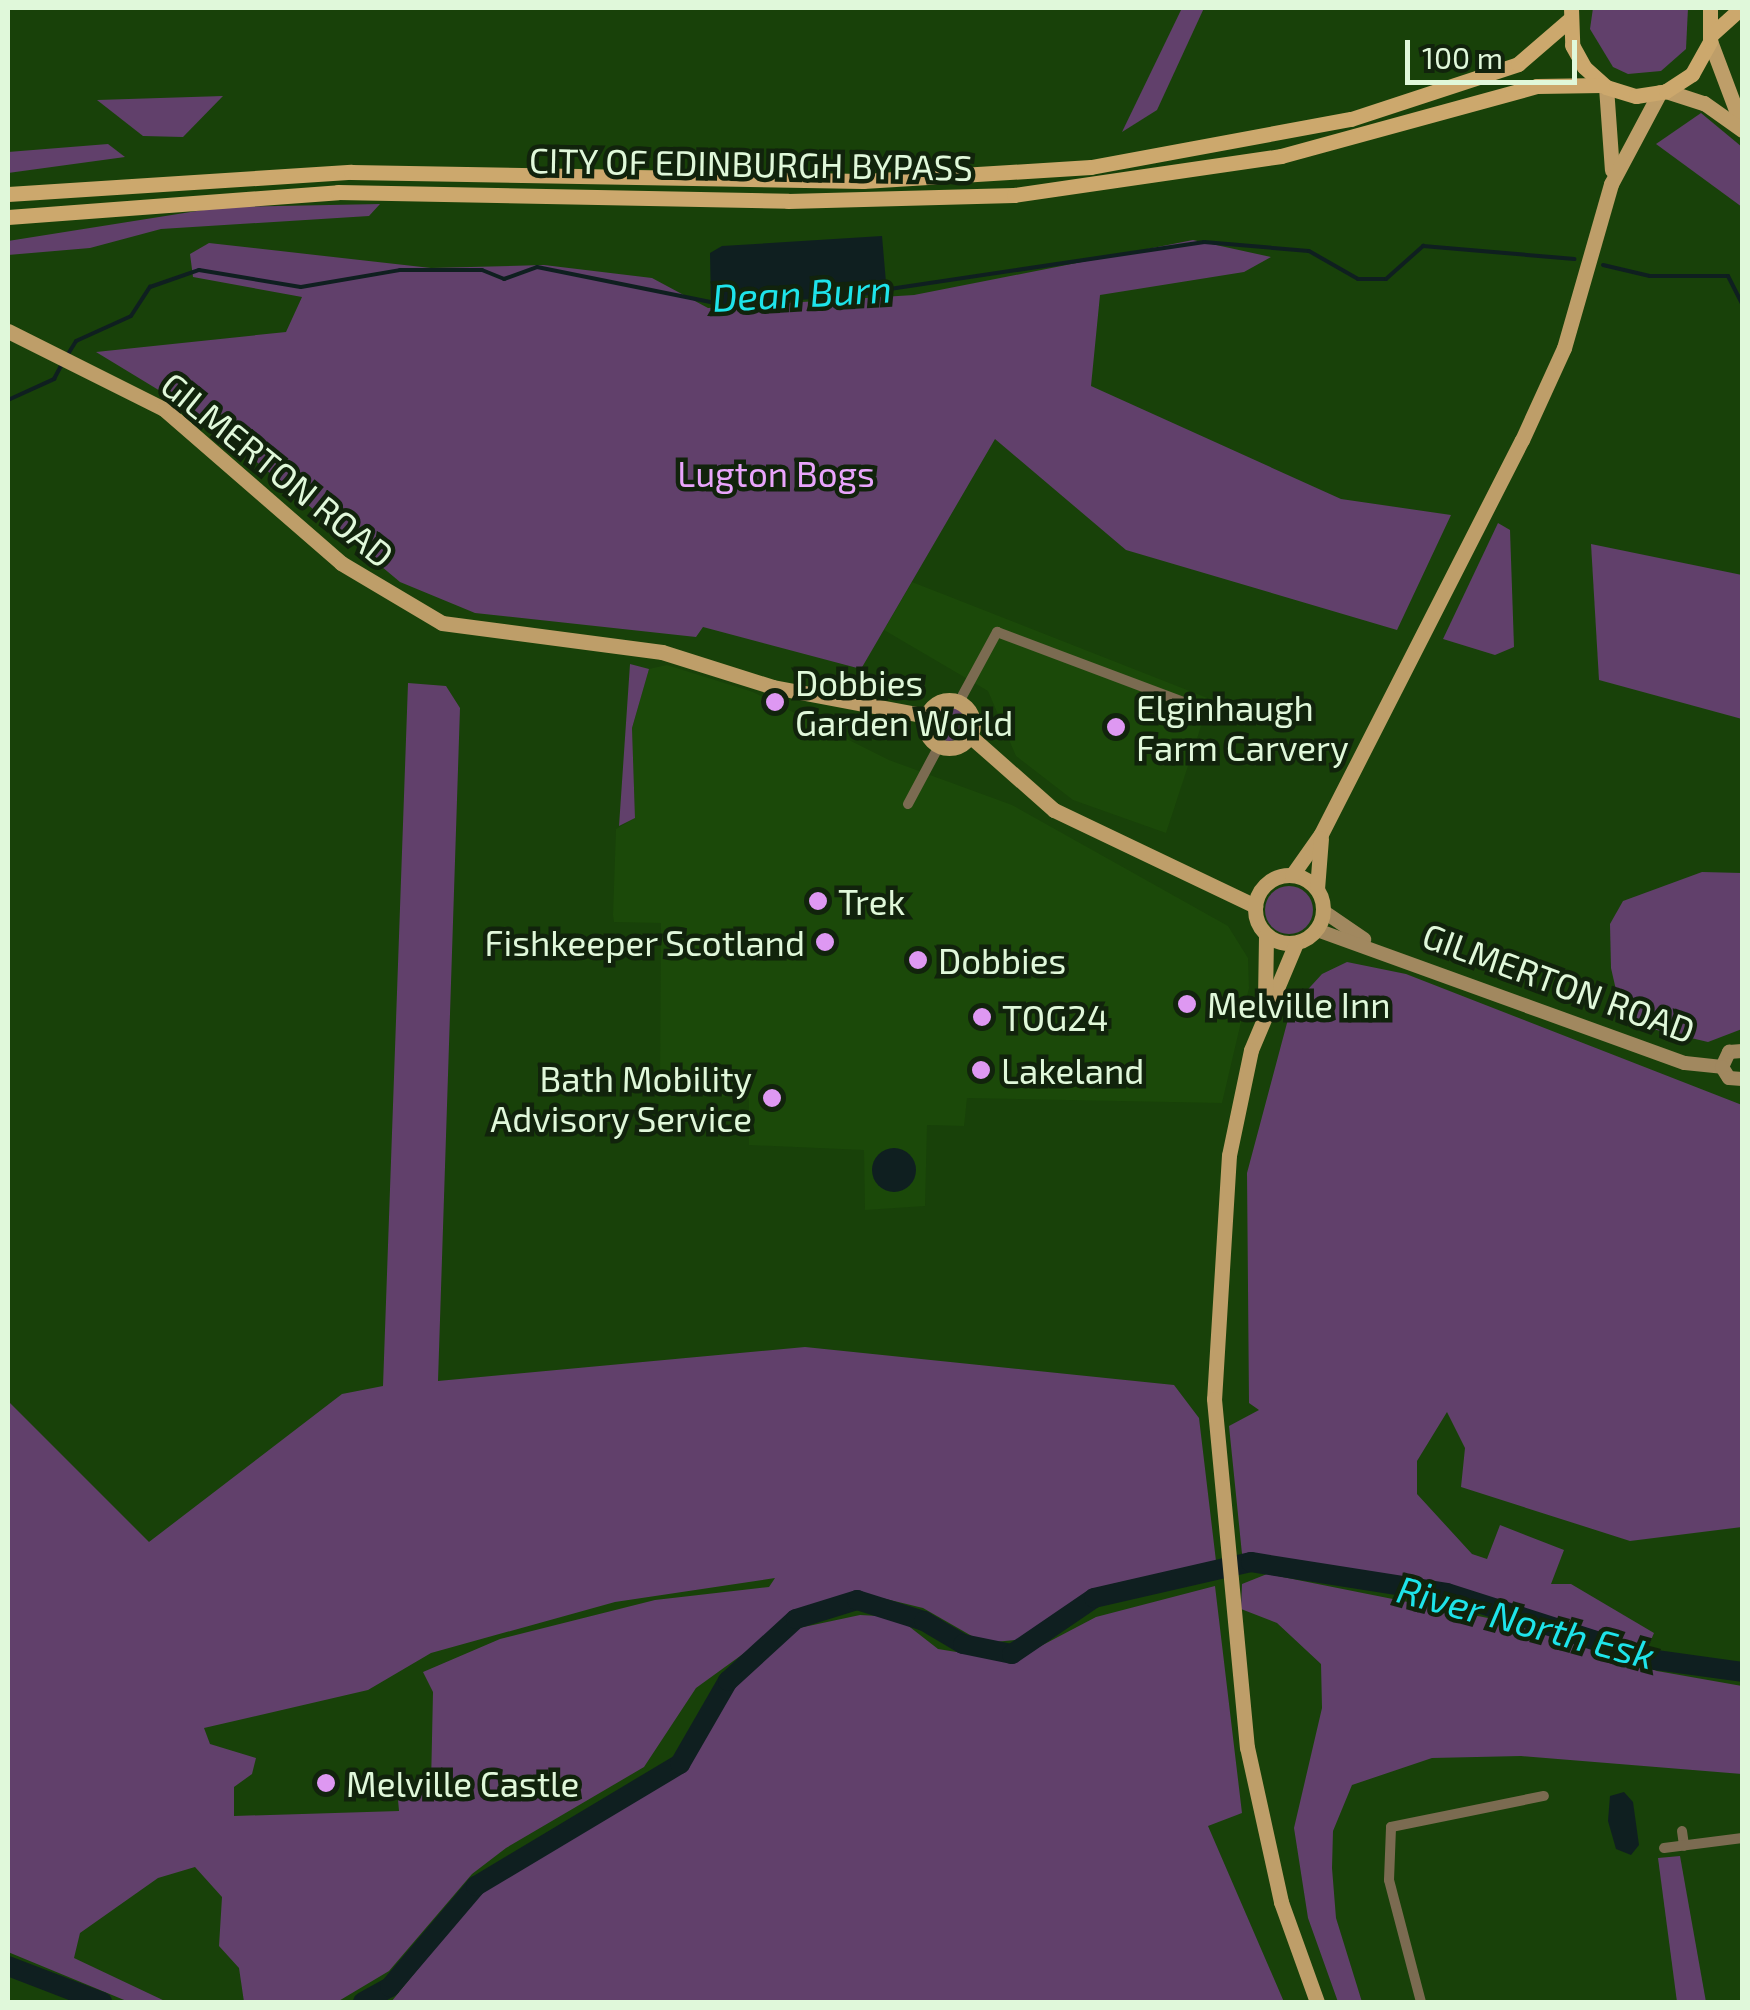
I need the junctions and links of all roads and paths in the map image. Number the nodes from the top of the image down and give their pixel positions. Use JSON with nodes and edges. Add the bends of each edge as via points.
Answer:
{"nodes":[{"id":1,"x":1710,"y":8,"type":"edge"},
{"id":2,"x":1741,"y":8,"type":"edge"},
{"id":3,"x":1570,"y":12,"type":"edge"},
{"id":4,"x":1710,"y":38,"type":"junction"},
{"id":5,"x":1604,"y":86,"type":"junction"},
{"id":6,"x":1663,"y":92,"type":"junction"},
{"id":7,"x":1742,"y":128,"type":"edge"},
{"id":8,"x":1611,"y":184,"type":"junction"},
{"id":9,"x":8,"y":194,"type":"edge"},
{"id":10,"x":8,"y":217,"type":"edge"},
{"id":11,"x":8,"y":331,"type":"edge"},
{"id":12,"x":959,"y":702,"type":"junction"},
{"id":13,"x":1183,"y":702,"type":"dead end"},
{"id":14,"x":926,"y":716,"type":"junction"},
{"id":15,"x":970,"y":736,"type":"junction"},
{"id":16,"x":940,"y":746,"type":"junction"},
{"id":17,"x":908,"y":804,"type":"dead end"},
{"id":18,"x":1321,"y":834,"type":"junction"},
{"id":19,"x":1292,"y":875,"type":"junction"},
{"id":20,"x":1218,"y":883,"type":"junction"},
{"id":21,"x":1262,"y":888,"type":"junction"},
{"id":22,"x":1317,"y":889,"type":"junction"},
{"id":23,"x":1255,"y":906,"type":"junction"},
{"id":24,"x":1324,"y":911,"type":"junction"},
{"id":25,"x":1316,"y":930,"type":"junction"},
{"id":26,"x":1266,"y":935,"type":"junction"},
{"id":27,"x":1296,"y":943,"type":"junction"},
{"id":28,"x":1377,"y":948,"type":"junction"},
{"id":29,"x":1264,"y":1009,"type":"junction"},
{"id":30,"x":1742,"y":1052,"type":"edge"},
{"id":31,"x":1722,"y":1067,"type":"junction"},
{"id":32,"x":1742,"y":1079,"type":"edge"},
{"id":33,"x":1544,"y":1796,"type":"dead end"},
{"id":34,"x":1682,"y":1830,"type":"dead end"},
{"id":35,"x":1742,"y":1838,"type":"edge"},
{"id":36,"x":1684,"y":1846,"type":"junction"},
{"id":37,"x":1664,"y":1848,"type":"dead end"},
{"id":38,"x":1317,"y":2002,"type":"edge"},
{"id":39,"x":1421,"y":2002,"type":"edge"}],
"edges":[{"from":1,"to":4,"type":"highway"},
{"from":2,"to":4,"type":"highway"},
{"from":3,"to":5,"type":"highway","via":[[1577,57]]},
{"from":3,"to":9,"type":"highway","name":"CITY OF EDINBURGH BYPASS","via":[[1518,64],[1350,119],[1090,167],[863,181],[351,172]]},
{"from":4,"to":6,"type":"highway","via":[[1692,74]]},
{"from":4,"to":7,"type":"main road"},
{"from":5,"to":6,"type":"highway","name":"CITY OF EDINBURGH BYPASS"},
{"from":5,"to":8,"type":"main road"},
{"from":5,"to":10,"type":"highway","name":"CITY OF EDINBURGH BYPASS","via":[[1537,86],[1281,156],[1014,195],[788,201],[338,192]]},
{"from":6,"to":7,"type":"main road","via":[[1704,102]]},
{"from":6,"to":8,"type":"main road"},
{"from":8,"to":18,"type":"main road","via":[[1564,348]]},
{"from":11,"to":14,"type":"main road","name":"GILMERTON ROAD","via":[[164,408],[341,563],[442,623],[662,652],[773,687]]},
{"from":12,"to":13,"type":"street","via":[[997,632]]},
{"from":12,"to":14,"type":"main road","via":[[943,700]]},
{"from":12,"to":15,"type":"main road","via":[[971,712]]},
{"from":14,"to":16,"type":"main road","via":[[928,737]]},
{"from":15,"to":16,"type":"main road"},
{"from":15,"to":20,"type":"main road","via":[[1054,810]]},
{"from":16,"to":17,"type":"street"},
{"from":18,"to":19,"type":"main road"},
{"from":18,"to":22,"type":"main road"},
{"from":19,"to":21,"type":"main road"},
{"from":19,"to":22,"type":"main road"},
{"from":20,"to":21,"type":"main road"},
{"from":20,"to":23,"type":"main road"},
{"from":21,"to":23,"type":"main road"},
{"from":22,"to":24,"type":"main road"},
{"from":23,"to":26,"type":"main road"},
{"from":24,"to":25,"type":"main road"},
{"from":24,"to":28,"type":"main road","name":"GILMERTON ROAD"},
{"from":25,"to":27,"type":"main road"},
{"from":25,"to":28,"type":"main road","name":"GILMERTON ROAD"},
{"from":26,"to":27,"type":"main road"},
{"from":26,"to":29,"type":"main road"},
{"from":27,"to":29,"type":"main road"},
{"from":28,"to":31,"type":"main road","name":"GILMERTON ROAD","via":[[1685,1063]]},
{"from":29,"to":38,"type":"main road","via":[[1229,1154],[1214,1399],[1247,1747],[1281,1902]]},
{"from":30,"to":31,"type":"main road","via":[[1729,1052]]},
{"from":31,"to":32,"type":"main road","via":[[1729,1078]]},
{"from":33,"to":39,"type":"street","via":[[1391,1826],[1389,1880]]},
{"from":34,"to":36,"type":"street"},
{"from":35,"to":36,"type":"street"},
{"from":36,"to":37,"type":"street"}]}
